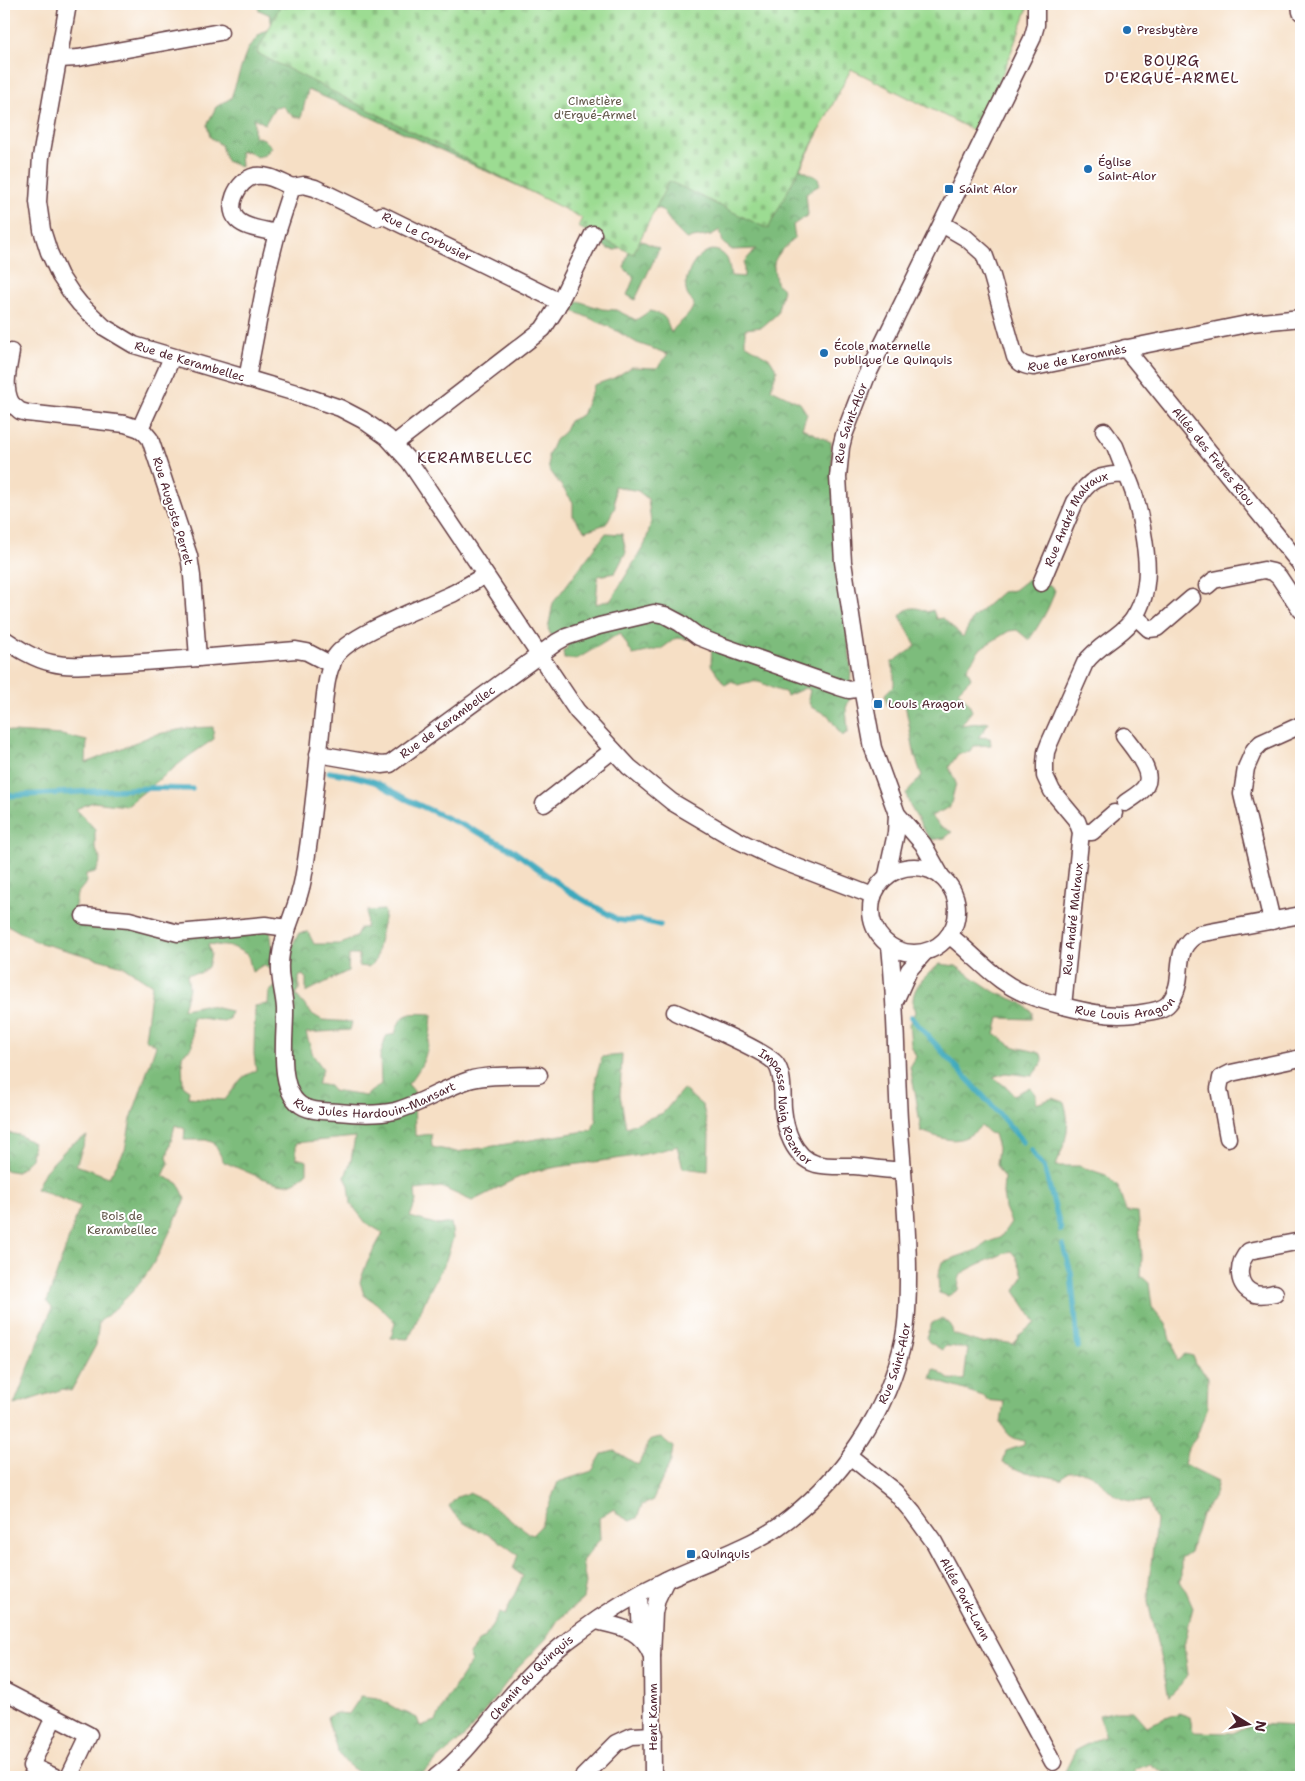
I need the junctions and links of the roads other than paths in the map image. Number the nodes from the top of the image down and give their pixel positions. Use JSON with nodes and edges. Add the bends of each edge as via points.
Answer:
{"nodes":[{"id":1,"x":68,"y":4,"type":"edge"},
{"id":2,"x":1036,"y":4,"type":"edge"},
{"id":3,"x":1300,"y":4,"type":"edge"},
{"id":4,"x":1301,"y":12,"type":"edge"},
{"id":5,"x":220,"y":32,"type":"dead end"},
{"id":6,"x":59,"y":60,"type":"junction"},
{"id":7,"x":292,"y":187,"type":"junction"},
{"id":8,"x":942,"y":224,"type":"junction"},
{"id":9,"x":277,"y":233,"type":"junction"},
{"id":10,"x":593,"y":234,"type":"dead end"},
{"id":11,"x":560,"y":302,"type":"junction"},
{"id":12,"x":1301,"y":318,"type":"edge"},
{"id":13,"x":1125,"y":348,"type":"junction"},
{"id":14,"x":11,"y":352,"type":"dead end"},
{"id":15,"x":172,"y":357,"type":"junction"},
{"id":16,"x":247,"y":379,"type":"junction"},
{"id":17,"x":8,"y":406,"type":"edge"},
{"id":18,"x":140,"y":429,"type":"junction"},
{"id":19,"x":1104,"y":431,"type":"dead end"},
{"id":20,"x":394,"y":444,"type":"junction"},
{"id":21,"x":1126,"y":474,"type":"junction"},
{"id":22,"x":1301,"y":564,"type":"edge"},
{"id":23,"x":485,"y":575,"type":"junction"},
{"id":24,"x":1041,"y":583,"type":"dead end"},
{"id":25,"x":1206,"y":586,"type":"dead end"},
{"id":26,"x":1192,"y":598,"type":"dead end"},
{"id":27,"x":1301,"y":610,"type":"edge"},
{"id":28,"x":1135,"y":616,"type":"junction"},
{"id":29,"x":4,"y":639,"type":"edge"},
{"id":30,"x":540,"y":654,"type":"junction"},
{"id":31,"x":198,"y":658,"type":"junction"},
{"id":32,"x":332,"y":665,"type":"junction"},
{"id":33,"x":862,"y":688,"type":"junction"},
{"id":34,"x":1301,"y":725,"type":"edge"},
{"id":35,"x":1124,"y":736,"type":"dead end"},
{"id":36,"x":613,"y":750,"type":"junction"},
{"id":37,"x":318,"y":754,"type":"junction"},
{"id":38,"x":544,"y":804,"type":"dead end"},
{"id":39,"x":897,"y":814,"type":"junction"},
{"id":40,"x":1081,"y":832,"type":"junction"},
{"id":41,"x":887,"y":875,"type":"junction"},
{"id":42,"x":941,"y":876,"type":"junction"},
{"id":43,"x":873,"y":896,"type":"junction"},
{"id":44,"x":1301,"y":915,"type":"edge"},
{"id":45,"x":84,"y":916,"type":"dead end"},
{"id":46,"x":1272,"y":921,"type":"junction"},
{"id":47,"x":288,"y":928,"type":"junction"},
{"id":48,"x":949,"y":935,"type":"junction"},
{"id":49,"x":890,"y":946,"type":"junction"},
{"id":50,"x":924,"y":952,"type":"junction"},
{"id":51,"x":894,"y":1006,"type":"junction"},
{"id":52,"x":1063,"y":1006,"type":"junction"},
{"id":53,"x":675,"y":1012,"type":"dead end"},
{"id":54,"x":1301,"y":1058,"type":"edge"},
{"id":55,"x":539,"y":1075,"type":"dead end"},
{"id":56,"x":1228,"y":1138,"type":"dead end"},
{"id":57,"x":903,"y":1170,"type":"junction"},
{"id":58,"x":1301,"y":1241,"type":"edge"},
{"id":59,"x":1275,"y":1293,"type":"dead end"},
{"id":60,"x":850,"y":1456,"type":"junction"},
{"id":61,"x":666,"y":1580,"type":"junction"},
{"id":62,"x":639,"y":1595,"type":"junction"},
{"id":63,"x":596,"y":1621,"type":"junction"},
{"id":64,"x":641,"y":1636,"type":"junction"},
{"id":65,"x":652,"y":1656,"type":"junction"},
{"id":66,"x":4,"y":1691,"type":"edge"},
{"id":67,"x":54,"y":1717,"type":"junction"},
{"id":68,"x":654,"y":1735,"type":"junction"},
{"id":69,"x":1053,"y":1762,"type":"dead end"},
{"id":70,"x":55,"y":1777,"type":"edge"},
{"id":71,"x":69,"y":1777,"type":"edge"},
{"id":72,"x":436,"y":1777,"type":"edge"},
{"id":73,"x":583,"y":1777,"type":"edge"},
{"id":74,"x":653,"y":1777,"type":"edge"}],
"edges":[{"from":1,"to":6,"type":"street","name":"Rue de Kerambellec"},
{"from":2,"to":8,"type":"street","name":"Rue Saint-Alor","via":[[1032,39]]},
{"from":3,"to":4,"type":"street"},
{"from":5,"to":6,"type":"street"},
{"from":6,"to":15,"type":"street","name":"Rue de Kerambellec","via":[[38,185],[42,230],[49,252],[76,299],[104,327],[134,345]]},
{"from":7,"to":9,"type":"street"},
{"from":7,"to":9,"type":"street","name":"Rue Le Corbusier","via":[[267,176],[253,176],[240,185],[235,195],[232,207],[239,221]]},
{"from":7,"to":11,"type":"street","name":"Rue Le Corbusier","via":[[304,185],[315,188],[377,218],[382,215]]},
{"from":8,"to":13,"type":"street","name":"Rue de Keromnès","via":[[966,238],[984,254],[1019,362],[1034,367]]},
{"from":8,"to":33,"type":"street","name":"Rue Saint-Alor","via":[[866,378],[841,447],[838,482],[840,536]]},
{"from":9,"to":16,"type":"street"},
{"from":10,"to":11,"type":"street"},
{"from":11,"to":20,"type":"street","via":[[533,338]]},
{"from":12,"to":13,"type":"street","name":"Rue de Keromnès","via":[[1252,323]]},
{"from":13,"to":22,"type":"street","name":"Allée des Frères Riou"},
{"from":14,"to":17,"type":"street","via":[[6,383]]},
{"from":15,"to":16,"type":"street","name":"Rue de Kerambellec"},
{"from":15,"to":18,"type":"street"},
{"from":16,"to":20,"type":"street","name":"Rue de Kerambellec","via":[[340,408]]},
{"from":17,"to":18,"type":"street","via":[[27,413],[125,424]]},
{"from":18,"to":31,"type":"street","name":"Rue Auguste Perret","via":[[150,439],[189,556]]},
{"from":19,"to":21,"type":"street","name":"Rue André Malraux","via":[[1115,446]]},
{"from":20,"to":23,"type":"street","name":"Rue de Kerambellec","via":[[409,461]]},
{"from":21,"to":24,"type":"street","name":"Rue André Malraux","via":[[1096,478],[1082,491]]},
{"from":21,"to":28,"type":"street","name":"Rue André Malraux","via":[[1137,505],[1147,566],[1146,587]]},
{"from":23,"to":30,"type":"street","name":"Rue de Kerambellec"},
{"from":23,"to":32,"type":"street","via":[[347,645]]},
{"from":25,"to":27,"type":"street","via":[[1214,580],[1264,570],[1274,572]]},
{"from":26,"to":28,"type":"street","via":[[1157,628],[1149,628]]},
{"from":28,"to":40,"type":"street","name":"Rue André Malraux","via":[[1085,663],[1046,752],[1045,776],[1077,821]]},
{"from":29,"to":31,"type":"street","via":[[26,654],[66,665]]},
{"from":30,"to":33,"type":"street","name":"Rue de Kerambellec","via":[[566,637],[654,613],[722,646],[839,688]]},
{"from":30,"to":36,"type":"street","name":"Rue de Kerambellec","via":[[577,711]]},
{"from":30,"to":37,"type":"street","name":"Rue de Kerambellec","via":[[390,764]]},
{"from":31,"to":32,"type":"street","via":[[296,650]]},
{"from":32,"to":37,"type":"street"},
{"from":33,"to":39,"type":"street","name":"Rue Saint-Alor","via":[[873,748]]},
{"from":34,"to":46,"type":"street","via":[[1261,743],[1250,757],[1243,778],[1243,800]]},
{"from":35,"to":40,"type":"street","via":[[1148,772],[1145,787],[1092,832]]},
{"from":36,"to":38,"type":"street"},
{"from":36,"to":43,"type":"street","name":"Rue de Kerambellec","via":[[658,791],[710,826],[772,856]]},
{"from":37,"to":47,"type":"street","name":"Rue Jules Hardouin-Mansart","via":[[303,879]]},
{"from":39,"to":41,"type":"street","name":"Rue Saint-Alor"},
{"from":39,"to":42,"type":"street","name":"Rue Saint-Alor","via":[[923,844]]},
{"from":40,"to":52,"type":"street","name":"Rue André Malraux"},
{"from":41,"to":42,"type":"street","via":[[910,866],[926,868]]},
{"from":41,"to":43,"type":"street"},
{"from":42,"to":48,"type":"street","via":[[950,886],[957,910]]},
{"from":43,"to":49,"type":"street","via":[[873,925]]},
{"from":44,"to":46,"type":"street","name":"Rue Louis Aragon"},
{"from":45,"to":47,"type":"street","via":[[130,920],[178,933],[265,925]]},
{"from":46,"to":52,"type":"street","name":"Rue Louis Aragon","via":[[1199,934],[1188,940],[1182,951],[1176,990],[1171,1001],[1162,1008],[1108,1016]]},
{"from":47,"to":55,"type":"street","name":"Rue Jules Hardouin-Mansart","via":[[280,965],[285,1008],[284,1059],[288,1088],[301,1105],[333,1112],[386,1112],[402,1109],[469,1080]]},
{"from":48,"to":50,"type":"street"},
{"from":48,"to":52,"type":"street","name":"Rue Louis Aragon","via":[[1009,985],[1028,996]]},
{"from":49,"to":50,"type":"street","via":[[902,951]]},
{"from":49,"to":51,"type":"street","name":"Rue Saint-Alor"},
{"from":50,"to":51,"type":"street","name":"Rue Saint-Alor","via":[[907,973]]},
{"from":51,"to":57,"type":"street","name":"Rue Saint-Alor"},
{"from":53,"to":57,"type":"street","name":"Impasse Naig Rozmor","via":[[775,1062],[780,1073],[787,1130],[796,1149],[808,1160],[822,1165]]},
{"from":54,"to":56,"type":"street","via":[[1231,1073],[1222,1078],[1218,1089]]},
{"from":57,"to":60,"type":"street","name":"Rue Saint-Alor","via":[[908,1257],[904,1338],[887,1390]]},
{"from":58,"to":59,"type":"street","via":[[1249,1251],[1241,1264],[1239,1272],[1246,1289],[1263,1295]]},
{"from":60,"to":61,"type":"street","name":"Rue Saint-Alor","via":[[822,1490],[776,1528]]},
{"from":60,"to":69,"type":"street","name":"Allée Park-Lann","via":[[895,1492],[934,1542]]},
{"from":61,"to":62,"type":"street","name":"Rue Saint-Alor"},
{"from":61,"to":65,"type":"street","name":"Hent Kamm","via":[[656,1599]]},
{"from":62,"to":63,"type":"street","name":"Chemin du Quinquis"},
{"from":62,"to":64,"type":"street","name":"Hent Kamm"},
{"from":63,"to":64,"type":"street","via":[[620,1626]]},
{"from":63,"to":72,"type":"street","name":"Chemin du Quinquis","via":[[543,1662],[466,1750]]},
{"from":64,"to":65,"type":"street","name":"Hent Kamm"},
{"from":65,"to":68,"type":"street","name":"Hent Kamm"},
{"from":66,"to":67,"type":"street"},
{"from":67,"to":70,"type":"street","via":[[30,1766]]},
{"from":67,"to":71,"type":"street","via":[[89,1735]]},
{"from":68,"to":73,"type":"street","via":[[632,1736],[617,1743]]},
{"from":68,"to":74,"type":"street","name":"Hent Kamm"}]}
